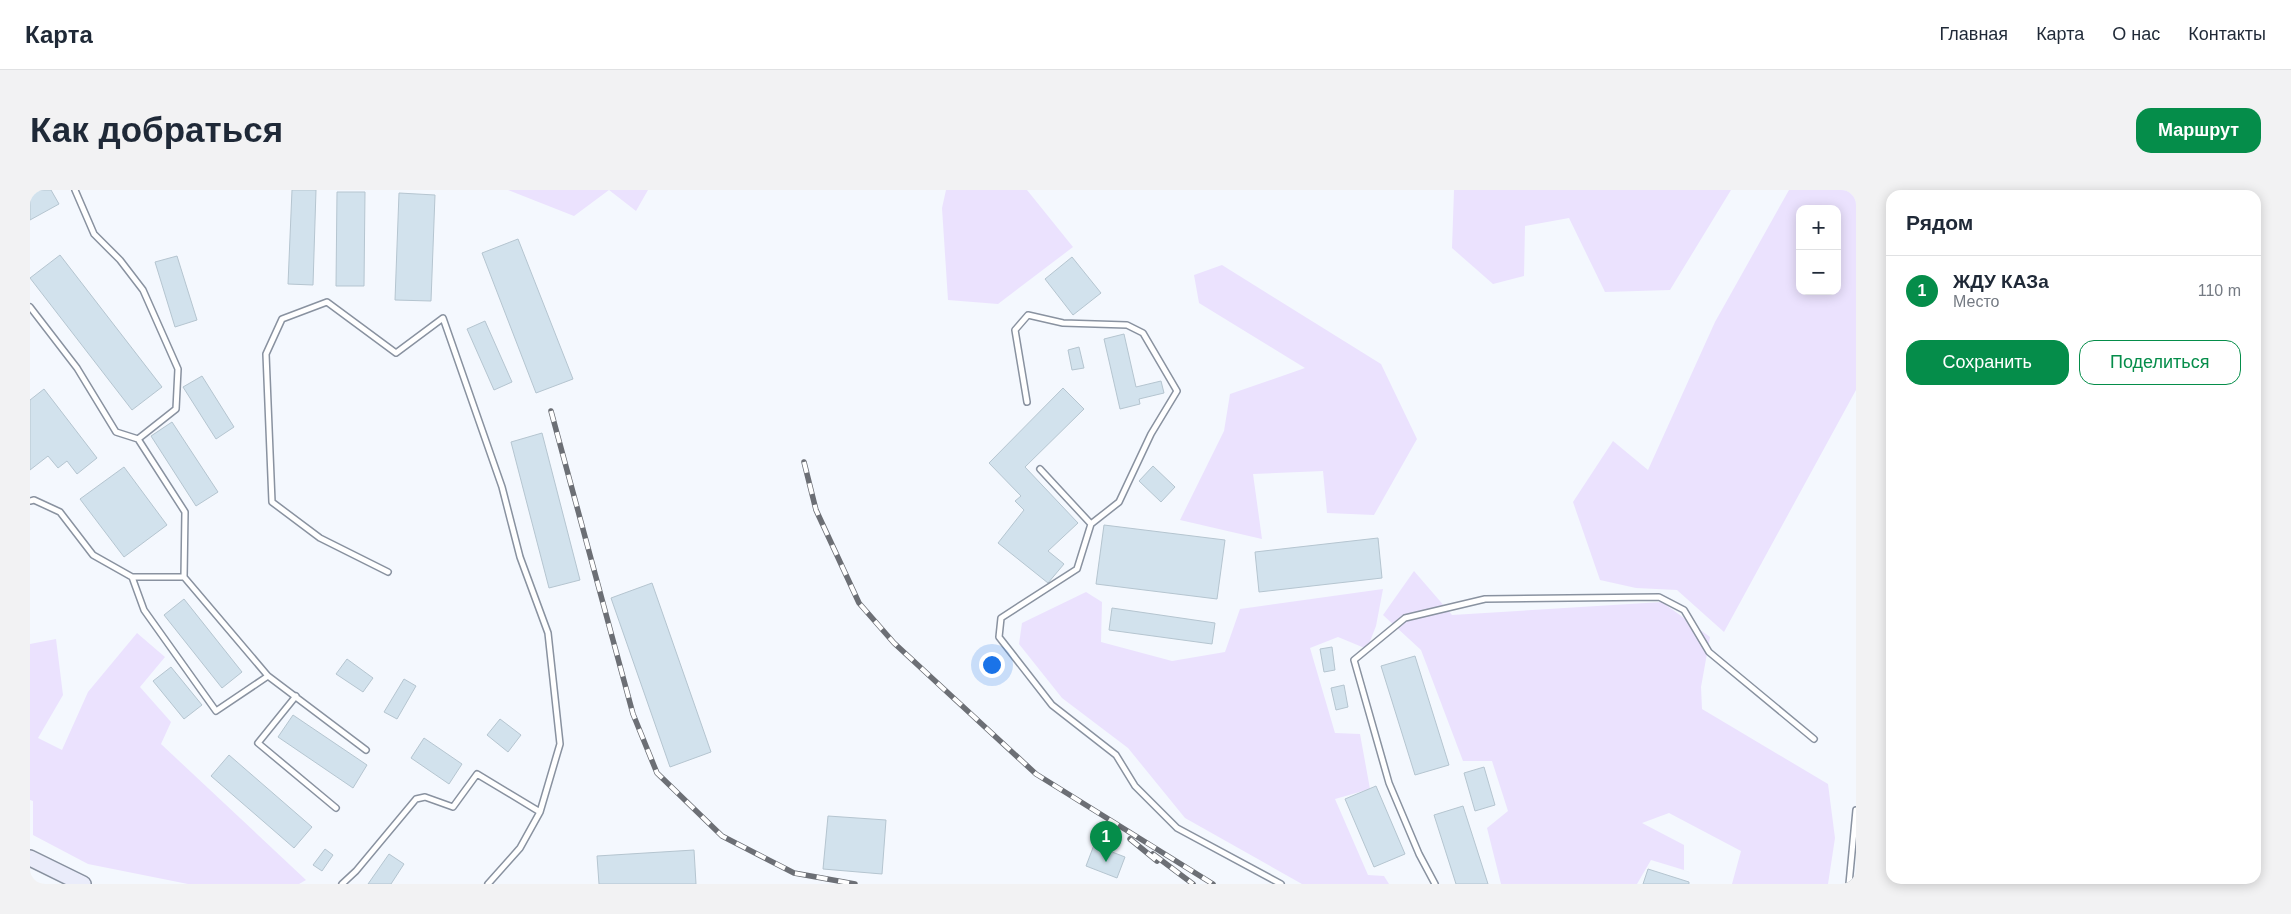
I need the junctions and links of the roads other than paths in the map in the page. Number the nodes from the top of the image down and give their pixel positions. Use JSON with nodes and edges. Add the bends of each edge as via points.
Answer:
{"nodes":[{"id":1,"x":75,"y":190,"type":"edge"},
{"id":2,"x":30,"y":307,"type":"edge"},
{"id":3,"x":1027,"y":402,"type":"dead end"},
{"id":4,"x":138,"y":439,"type":"junction"},
{"id":5,"x":1040,"y":469,"type":"dead end"},
{"id":6,"x":30,"y":501,"type":"edge"},
{"id":7,"x":1091,"y":524,"type":"junction"},
{"id":8,"x":388,"y":572,"type":"dead end"},
{"id":9,"x":132,"y":577,"type":"junction"},
{"id":10,"x":184,"y":577,"type":"junction"},
{"id":11,"x":268,"y":676,"type":"junction"},
{"id":12,"x":296,"y":696,"type":"junction"},
{"id":13,"x":1814,"y":739,"type":"dead end"},
{"id":14,"x":366,"y":750,"type":"dead end"},
{"id":15,"x":336,"y":808,"type":"dead end"},
{"id":16,"x":1856,"y":810,"type":"edge"},
{"id":17,"x":540,"y":812,"type":"junction"},
{"id":18,"x":30,"y":858,"type":"edge"},
{"id":19,"x":82,"y":884,"type":"edge"},
{"id":20,"x":342,"y":884,"type":"edge"},
{"id":21,"x":488,"y":884,"type":"edge"},
{"id":22,"x":1281,"y":884,"type":"edge"},
{"id":23,"x":1435,"y":884,"type":"edge"},
{"id":24,"x":1849,"y":884,"type":"edge"}],
"edges":[{"from":1,"to":4,"type":"lane","via":[[94,234],[120,260],[142,290],[178,369],[176,408]]},
{"from":2,"to":4,"type":"lane","via":[[77,368],[116,432]]},
{"from":3,"to":7,"type":"lane","via":[[1015,330],[1028,315],[1063,323],[1128,325],[1143,333],[1177,391],[1150,434],[1119,502]]},
{"from":4,"to":10,"type":"lane","via":[[185,512]]},
{"from":5,"to":7,"type":"lane"},
{"from":6,"to":9,"type":"lane","via":[[60,512],[92,555]]},
{"from":7,"to":22,"type":"lane","via":[[1077,569],[1001,618],[999,637],[1052,705],[1116,755],[1135,786],[1178,828]]},
{"from":8,"to":17,"type":"lane","via":[[320,538],[272,502],[266,354],[282,319],[327,302],[396,353],[443,318],[502,487],[520,557],[548,633],[560,744]]},
{"from":9,"to":10,"type":"lane"},
{"from":9,"to":11,"type":"lane","via":[[144,610],[216,711]]},
{"from":10,"to":11,"type":"lane"},
{"from":11,"to":12,"type":"lane"},
{"from":12,"to":14,"type":"lane"},
{"from":12,"to":15,"type":"lane","via":[[258,743]]},
{"from":13,"to":23,"type":"lane","via":[[1709,652],[1684,610],[1659,597],[1486,599],[1405,618],[1354,660],[1390,783]]},
{"from":16,"to":24,"type":"lane"},
{"from":17,"to":20,"type":"lane","via":[[478,774],[452,807],[425,797],[416,799],[356,872]]},
{"from":17,"to":21,"type":"lane","via":[[520,848]]},
{"from":18,"to":19,"type":"main road"}]}
